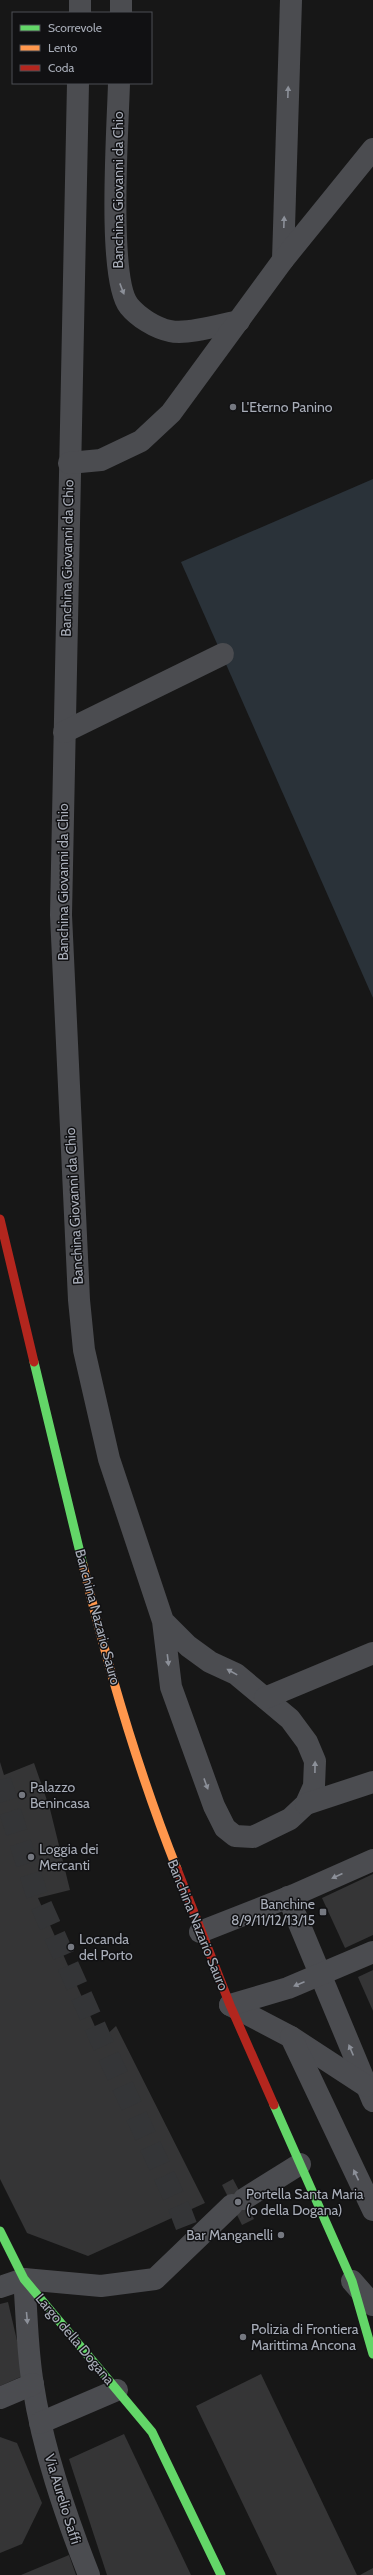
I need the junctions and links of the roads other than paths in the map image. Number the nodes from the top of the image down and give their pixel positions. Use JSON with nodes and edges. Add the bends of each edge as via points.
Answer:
{"nodes":[{"id":1,"x":80,"y":0,"type":"edge"},
{"id":2,"x":121,"y":0,"type":"edge"},
{"id":3,"x":291,"y":0,"type":"edge"},
{"id":4,"x":80,"y":12,"type":"edge"},
{"id":5,"x":121,"y":12,"type":"edge"},
{"id":6,"x":78,"y":84,"type":"edge"},
{"id":7,"x":119,"y":84,"type":"edge"},
{"id":8,"x":373,"y":149,"type":"edge"},
{"id":9,"x":283,"y":260,"type":"junction"},
{"id":10,"x":239,"y":322,"type":"junction"},
{"id":11,"x":69,"y":463,"type":"junction"},
{"id":12,"x":223,"y":654,"type":"dead end"},
{"id":13,"x":64,"y":732,"type":"junction"},
{"id":14,"x":0,"y":1219,"type":"edge"},
{"id":15,"x":163,"y":1621,"type":"junction"},
{"id":16,"x":373,"y":1653,"type":"edge"},
{"id":17,"x":265,"y":1698,"type":"junction"},
{"id":18,"x":373,"y":1782,"type":"edge"},
{"id":19,"x":306,"y":1804,"type":"junction"},
{"id":20,"x":373,"y":1860,"type":"edge"},
{"id":21,"x":288,"y":1897,"type":"junction"},
{"id":22,"x":200,"y":1932,"type":"junction"},
{"id":23,"x":373,"y":1952,"type":"edge"},
{"id":24,"x":320,"y":1975,"type":"junction"},
{"id":25,"x":230,"y":2005,"type":"junction"},
{"id":26,"x":291,"y":2036,"type":"junction"},
{"id":27,"x":371,"y":2090,"type":"edge"},
{"id":28,"x":300,"y":2164,"type":"junction"},
{"id":29,"x":373,"y":2210,"type":"edge"},
{"id":30,"x":0,"y":2231,"type":"edge"},
{"id":31,"x":5,"y":2252,"type":"edge"},
{"id":32,"x":24,"y":2279,"type":"junction"},
{"id":33,"x":352,"y":2280,"type":"junction"},
{"id":34,"x":0,"y":2287,"type":"edge"},
{"id":35,"x":373,"y":2305,"type":"edge"},
{"id":36,"x":373,"y":2354,"type":"edge"},
{"id":37,"x":33,"y":2384,"type":"junction"},
{"id":38,"x":117,"y":2390,"type":"junction"},
{"id":39,"x":0,"y":2398,"type":"edge"},
{"id":40,"x":40,"y":2423,"type":"junction"},
{"id":41,"x":89,"y":2575,"type":"edge"},
{"id":42,"x":222,"y":2575,"type":"edge"}],
"edges":[{"from":1,"to":4,"type":"street"},
{"from":2,"to":5,"type":"street"},
{"from":9,"to":3,"type":"street","one_way":true},
{"from":6,"to":11,"type":"street","name":"Banchina Giovanni da Chio"},
{"from":7,"to":10,"type":"street","name":"Banchina Giovanni da Chio","one_way":true,"via":[[116,254],[119,285],[128,305],[147,322],[170,332]]},
{"from":8,"to":9,"type":"street"},
{"from":9,"to":10,"type":"street"},
{"from":10,"to":11,"type":"street","name":"Banchina Giovanni da Chio","via":[[171,413],[141,441],[101,460]]},
{"from":11,"to":13,"type":"street","name":"Banchina Giovanni da Chio"},
{"from":12,"to":13,"type":"street"},
{"from":13,"to":15,"type":"street","name":"Banchina Giovanni da Chio","via":[[61,915],[79,1300],[84,1350],[109,1459]]},
{"from":14,"to":22,"type":"street","name":"Banchina Nazario Sauro","via":[[96,1619],[156,1817]]},
{"from":17,"to":15,"type":"street","one_way":true,"via":[[236,1674],[210,1662],[188,1646]]},
{"from":15,"to":19,"type":"street","one_way":true,"via":[[171,1686],[214,1806],[225,1828],[235,1836],[253,1837],[290,1819]]},
{"from":16,"to":17,"type":"street"},
{"from":19,"to":17,"type":"street","one_way":true,"via":[[314,1786],[315,1761],[307,1742],[290,1719]]},
{"from":18,"to":19,"type":"street"},
{"from":20,"to":21,"type":"street","one_way":true},
{"from":21,"to":22,"type":"street"},
{"from":21,"to":24,"type":"street"},
{"from":22,"to":25,"type":"street","name":"Banchina Nazario Sauro"},
{"from":23,"to":24,"type":"street"},
{"from":24,"to":25,"type":"street","one_way":true,"via":[[288,1988]]},
{"from":27,"to":24,"type":"street","one_way":true},
{"from":25,"to":26,"type":"street","name":"Banchina Nazario Sauro"},
{"from":25,"to":28,"type":"street","name":"Banchina Nazario Sauro"},
{"from":26,"to":27,"type":"street","name":"Banchina Nazario Sauro"},
{"from":29,"to":26,"type":"street","one_way":true},
{"from":28,"to":32,"type":"street","name":"Largo della Dogana","via":[[238,2202],[155,2279],[101,2286]]},
{"from":28,"to":33,"type":"street","name":"Banchina Nazario Sauro"},
{"from":30,"to":31,"type":"street"},
{"from":31,"to":32,"type":"street"},
{"from":32,"to":34,"type":"street"},
{"from":32,"to":37,"type":"street","name":"Largo della Dogana","one_way":true},
{"from":32,"to":38,"type":"street","name":"Largo della Dogana"},
{"from":33,"to":35,"type":"street","name":"Banchina Nazario Sauro"},
{"from":33,"to":36,"type":"street","name":"Banchina Nazario Sauro"},
{"from":37,"to":39,"type":"street"},
{"from":37,"to":40,"type":"street","name":"Largo della Dogana"},
{"from":38,"to":40,"type":"street","name":"Largo della Dogana"},
{"from":38,"to":42,"type":"street","via":[[152,2432]]},
{"from":40,"to":41,"type":"street","name":"Via Aurelio Saffi","via":[[70,2526]]}]}
